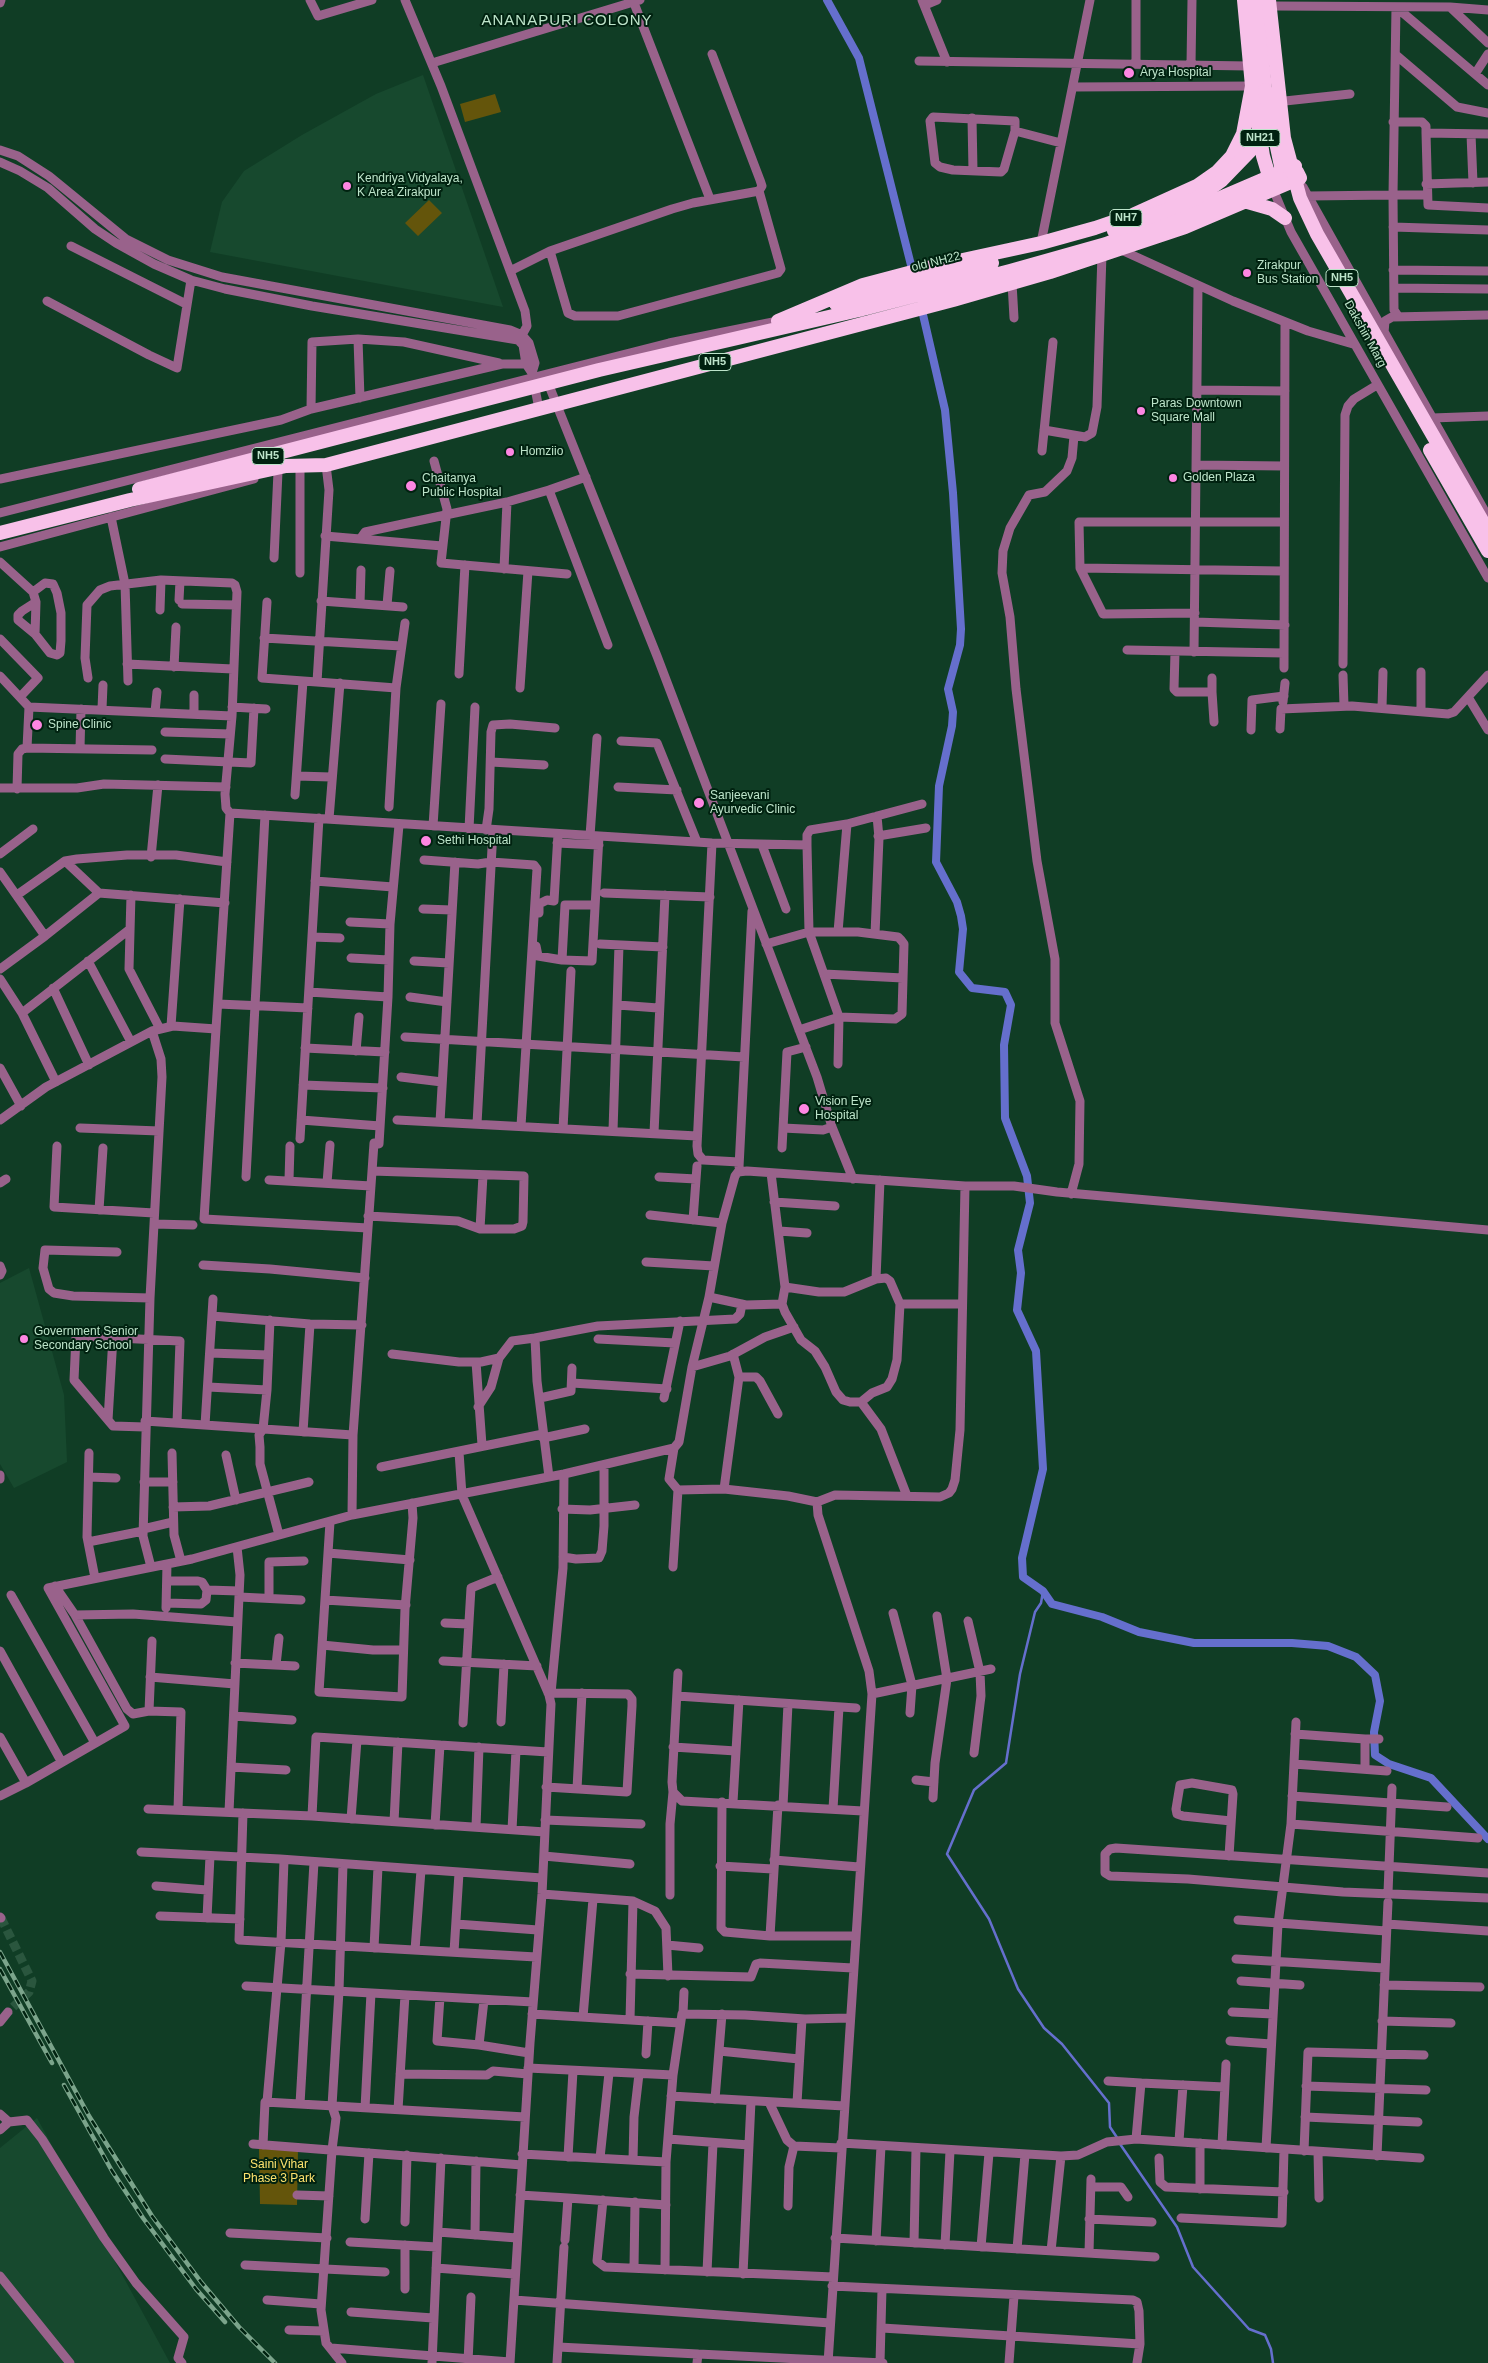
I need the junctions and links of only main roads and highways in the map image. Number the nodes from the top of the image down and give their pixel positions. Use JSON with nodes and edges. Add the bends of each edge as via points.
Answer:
{"nodes":[{"id":1,"x":1244,"y":0,"type":"edge"},
{"id":2,"x":1257,"y":0,"type":"edge"},
{"id":3,"x":1273,"y":2,"type":"edge"},
{"id":4,"x":1259,"y":88,"type":"junction"},
{"id":5,"x":1271,"y":183,"type":"junction"},
{"id":6,"x":1244,"y":201,"type":"junction"},
{"id":7,"x":1285,"y":218,"type":"road end"},
{"id":8,"x":936,"y":278,"type":"junction"},
{"id":9,"x":869,"y":301,"type":"junction"},
{"id":10,"x":774,"y":326,"type":"junction"},
{"id":11,"x":0,"y":524,"type":"edge"},
{"id":12,"x":1488,"y":531,"type":"edge"},
{"id":13,"x":0,"y":533,"type":"edge"},
{"id":14,"x":1481,"y":553,"type":"edge"}],
"edges":[{"from":1,"to":4,"type":"highway","name":"Dakshin Marg","number":"NH7","via":[[1250,66]]},
{"from":2,"to":4,"type":"highway","number":"NH5"},
{"from":3,"to":5,"type":"highway","via":[[1297,172]]},
{"from":3,"to":12,"type":"highway","name":"Dakshin Marg","number":"NH5","bridge":true,"via":[[1284,138],[1300,198],[1317,234]]},
{"from":4,"to":5,"type":"highway","name":"Dakshin Marg","number":"NH21","via":[[1263,156]]},
{"from":4,"to":8,"type":"highway","number":"NH7","via":[[1232,156],[1197,186],[1133,215]]},
{"from":4,"to":8,"type":"highway","name":"old NH22","bridge":true,"via":[[1264,124],[1254,147],[1222,180],[1197,198],[1114,231]]},
{"from":4,"to":14,"type":"highway","name":"Dakshin Marg","number":"NH5","bridge":true,"via":[[1292,205]]},
{"from":5,"to":6,"type":"highway"},
{"from":5,"to":8,"type":"highway","number":"NH5","via":[[1106,244]]},
{"from":6,"to":7,"type":"highway","via":[[1272,209]]},
{"from":6,"to":9,"type":"highway","number":"NH5","via":[[1185,228],[944,302]]},
{"from":8,"to":9,"type":"highway","number":"NH7"},
{"from":8,"to":9,"type":"highway","number":"NH5"},
{"from":9,"to":10,"type":"highway","number":"NH7"},
{"from":9,"to":10,"type":"highway","number":"NH5"},
{"from":9,"to":13,"type":"highway","number":"NH5","via":[[558,404],[326,465],[288,468],[130,500]]},
{"from":10,"to":11,"type":"highway","number":"NH5","via":[[537,380]]}]}
